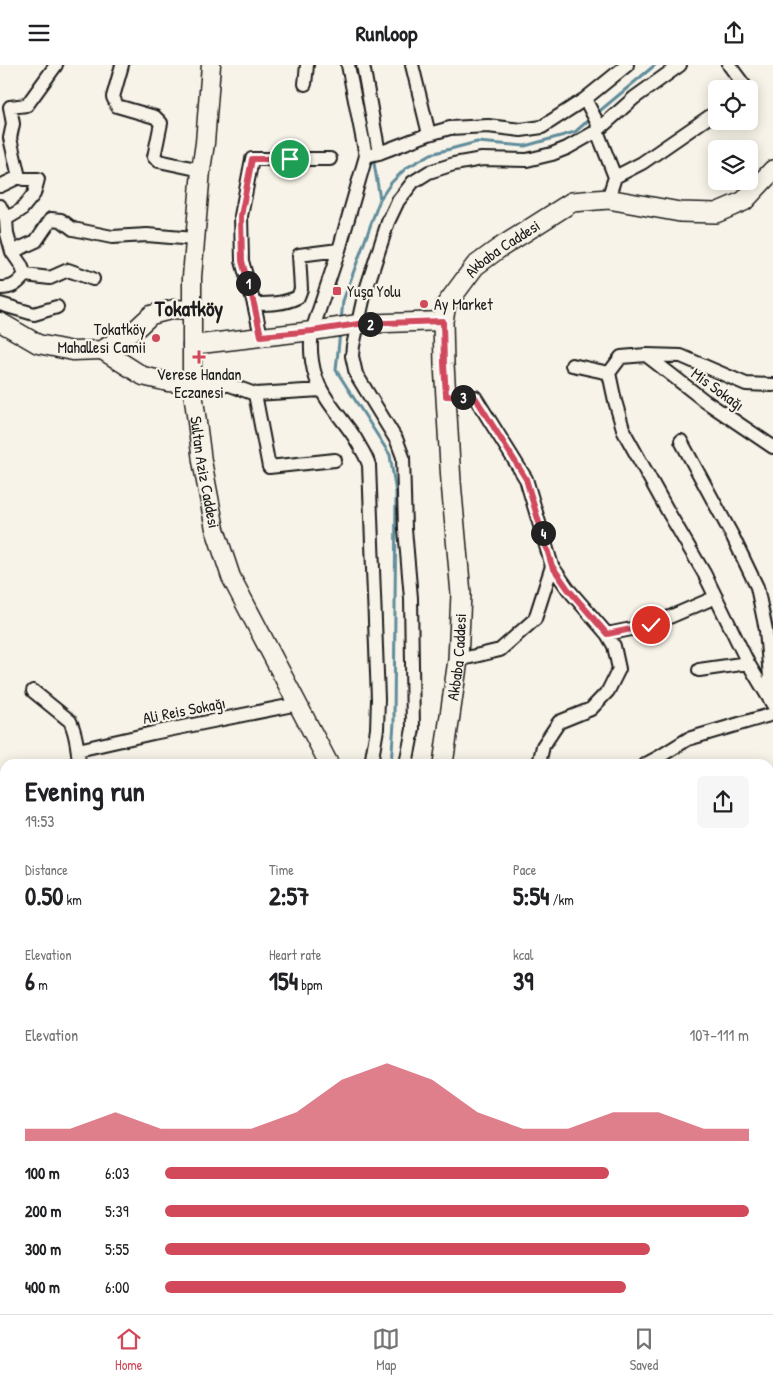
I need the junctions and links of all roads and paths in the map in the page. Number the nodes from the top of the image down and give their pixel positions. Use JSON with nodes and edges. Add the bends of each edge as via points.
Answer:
{"nodes":[{"id":1,"x":56,"y":65,"type":"edge"},
{"id":2,"x":122,"y":65,"type":"edge"},
{"id":3,"x":210,"y":65,"type":"edge"},
{"id":4,"x":306,"y":65,"type":"edge"},
{"id":5,"x":348,"y":65,"type":"edge"},
{"id":6,"x":363,"y":65,"type":"edge"},
{"id":7,"x":412,"y":65,"type":"edge"},
{"id":8,"x":627,"y":65,"type":"edge"},
{"id":9,"x":680,"y":65,"type":"edge"},
{"id":10,"x":729,"y":65,"type":"edge"},
{"id":11,"x":740,"y":80,"type":"edge"},
{"id":12,"x":305,"y":84,"type":"dead end"},
{"id":13,"x":586,"y":102,"type":"junction"},
{"id":14,"x":708,"y":118,"type":"edge"},
{"id":15,"x":597,"y":127,"type":"junction"},
{"id":16,"x":429,"y":134,"type":"junction"},
{"id":17,"x":379,"y":153,"type":"junction"},
{"id":18,"x":366,"y":156,"type":"junction"},
{"id":19,"x":330,"y":159,"type":"dead end"},
{"id":20,"x":201,"y":170,"type":"junction"},
{"id":21,"x":19,"y":177,"type":"junction"},
{"id":22,"x":615,"y":177,"type":"junction"},
{"id":23,"x":771,"y":177,"type":"edge"},
{"id":24,"x":0,"y":186,"type":"edge"},
{"id":25,"x":608,"y":199,"type":"junction"},
{"id":26,"x":0,"y":206,"type":"edge"},
{"id":27,"x":6,"y":219,"type":"junction"},
{"id":28,"x":194,"y":239,"type":"junction"},
{"id":29,"x":339,"y":250,"type":"junction"},
{"id":30,"x":12,"y":252,"type":"junction"},
{"id":31,"x":25,"y":275,"type":"junction"},
{"id":32,"x":93,"y":279,"type":"dead end"},
{"id":33,"x":0,"y":288,"type":"edge"},
{"id":34,"x":0,"y":304,"type":"edge"},
{"id":35,"x":254,"y":304,"type":"junction"},
{"id":36,"x":57,"y":307,"type":"dead end"},
{"id":37,"x":191,"y":311,"type":"junction"},
{"id":38,"x":443,"y":321,"type":"junction"},
{"id":39,"x":0,"y":322,"type":"edge"},
{"id":40,"x":355,"y":324,"type":"junction"},
{"id":41,"x":319,"y":330,"type":"junction"},
{"id":42,"x":261,"y":336,"type":"junction"},
{"id":43,"x":192,"y":345,"type":"junction"},
{"id":44,"x":102,"y":350,"type":"junction"},
{"id":45,"x":646,"y":355,"type":"junction"},
{"id":46,"x":572,"y":365,"type":"dead end"},
{"id":47,"x":610,"y":373,"type":"junction"},
{"id":48,"x":192,"y":384,"type":"junction"},
{"id":49,"x":773,"y":385,"type":"edge"},
{"id":50,"x":321,"y":390,"type":"junction"},
{"id":51,"x":255,"y":394,"type":"junction"},
{"id":52,"x":446,"y":396,"type":"junction"},
{"id":53,"x":681,"y":441,"type":"dead end"},
{"id":54,"x":773,"y":447,"type":"edge"},
{"id":55,"x":335,"y":459,"type":"dead end"},
{"id":56,"x":552,"y":566,"type":"junction"},
{"id":57,"x":716,"y":597,"type":"junction"},
{"id":58,"x":607,"y":634,"type":"junction"},
{"id":59,"x":458,"y":660,"type":"junction"},
{"id":60,"x":748,"y":663,"type":"junction"},
{"id":61,"x":699,"y":670,"type":"dead end"},
{"id":62,"x":33,"y":691,"type":"dead end"},
{"id":63,"x":298,"y":704,"type":"junction"},
{"id":64,"x":773,"y":708,"type":"edge"},
{"id":65,"x":78,"y":750,"type":"junction"},
{"id":66,"x":79,"y":759,"type":"edge"},
{"id":67,"x":325,"y":759,"type":"edge"},
{"id":68,"x":372,"y":759,"type":"edge"},
{"id":69,"x":407,"y":759,"type":"edge"},
{"id":70,"x":444,"y":759,"type":"edge"},
{"id":71,"x":541,"y":759,"type":"edge"},
{"id":72,"x":663,"y":759,"type":"edge"}],
"edges":[{"from":1,"to":21,"type":"street","via":[[28,105],[10,107],[13,124],[10,138]]},
{"from":2,"to":20,"type":"street","via":[[113,97],[116,105],[155,117],[161,123],[154,157],[159,161]]},
{"from":3,"to":20,"type":"street","name":"Sultan Aziz Caddesi"},
{"from":4,"to":12,"type":"street"},
{"from":5,"to":18,"type":"street"},
{"from":6,"to":17,"type":"street"},
{"from":7,"to":16,"type":"street"},
{"from":8,"to":13,"type":"street"},
{"from":9,"to":15,"type":"street"},
{"from":10,"to":11,"type":"street"},
{"from":13,"to":15,"type":"street"},
{"from":13,"to":16,"type":"street","via":[[542,127],[521,130],[488,126],[450,128]]},
{"from":14,"to":22,"type":"street","via":[[642,163]]},
{"from":15,"to":22,"type":"street"},
{"from":15,"to":40,"type":"street","via":[[567,148],[552,154],[527,159],[463,162],[429,172],[414,182],[398,201],[388,222]]},
{"from":16,"to":17,"type":"street"},
{"from":17,"to":18,"type":"street"},
{"from":18,"to":29,"type":"street"},
{"from":19,"to":35,"type":"street","via":[[252,159],[241,216],[242,261]]},
{"from":20,"to":28,"type":"street","name":"Sultan Aziz Caddesi"},
{"from":21,"to":24,"type":"street"},
{"from":21,"to":27,"type":"street","via":[[38,179],[34,194],[21,210]]},
{"from":22,"to":25,"type":"street"},
{"from":23,"to":25,"type":"main road","name":"Akbaba Caddesi","via":[[744,201],[716,213],[680,212]]},
{"from":25,"to":38,"type":"main road","name":"Akbaba Caddesi","via":[[572,202],[475,266],[446,305]]},
{"from":26,"to":27,"type":"street"},
{"from":27,"to":30,"type":"street"},
{"from":28,"to":30,"type":"street","via":[[147,235],[112,237],[74,229],[51,219],[36,241]]},
{"from":28,"to":37,"type":"street","name":"Sultan Aziz Caddesi"},
{"from":29,"to":35,"type":"street","via":[[299,255],[301,289],[298,297],[282,303]]},
{"from":29,"to":41,"type":"street"},
{"from":30,"to":31,"type":"street"},
{"from":31,"to":32,"type":"street","via":[[50,279],[68,270]]},
{"from":31,"to":33,"type":"street","via":[[19,283]]},
{"from":34,"to":36,"type":"street","via":[[34,314]]},
{"from":35,"to":42,"type":"street"},
{"from":37,"to":43,"type":"street","name":"Sultan Aziz Caddesi"},
{"from":37,"to":44,"type":"street","via":[[174,309],[151,315],[137,329]]},
{"from":38,"to":40,"type":"street"},
{"from":38,"to":52,"type":"main road","name":"Akbaba Caddesi"},
{"from":39,"to":44,"type":"street","via":[[38,344],[72,351]]},
{"from":40,"to":41,"type":"street"},
{"from":40,"to":69,"type":"street","via":[[352,356],[356,374],[398,441],[403,457],[411,598],[413,729]]},
{"from":41,"to":42,"type":"street"},
{"from":41,"to":50,"type":"street","via":[[310,341],[313,369]]},
{"from":42,"to":43,"type":"street"},
{"from":43,"to":48,"type":"street","name":"Sultan Aziz Caddesi"},
{"from":44,"to":48,"type":"street","via":[[144,376]]},
{"from":45,"to":47,"type":"street","via":[[621,357]]},
{"from":45,"to":49,"type":"street","via":[[682,356],[746,384]]},
{"from":45,"to":54,"type":"street","name":"Mis Sokağı","via":[[705,401]]},
{"from":46,"to":47,"type":"street"},
{"from":47,"to":57,"type":"street","via":[[624,432]]},
{"from":48,"to":51,"type":"street","via":[[230,385]]},
{"from":48,"to":63,"type":"street","name":"Sultan Aziz Caddesi","via":[[215,529],[231,577]]},
{"from":50,"to":51,"type":"street"},
{"from":50,"to":68,"type":"street","via":[[348,427],[368,465],[378,699]]},
{"from":51,"to":55,"type":"street","via":[[269,467]]},
{"from":52,"to":56,"type":"street","via":[[475,397],[510,451],[526,479]]},
{"from":52,"to":59,"type":"main road","name":"Akbaba Caddesi","via":[[461,594]]},
{"from":53,"to":64,"type":"street","via":[[757,587],[766,630]]},
{"from":56,"to":58,"type":"street"},
{"from":56,"to":59,"type":"street","via":[[535,619],[500,650]]},
{"from":57,"to":58,"type":"street","via":[[651,625]]},
{"from":57,"to":60,"type":"street"},
{"from":58,"to":71,"type":"street","via":[[614,646],[619,669],[608,691],[591,709],[560,722],[543,746]]},
{"from":59,"to":70,"type":"main road","name":"Akbaba Caddesi"},
{"from":60,"to":61,"type":"street"},
{"from":60,"to":64,"type":"street"},
{"from":62,"to":65,"type":"street","via":[[70,721]]},
{"from":63,"to":65,"type":"street","name":"Ali Reis Sokağı"},
{"from":63,"to":67,"type":"street","name":"Sultan Aziz Caddesi"},
{"from":64,"to":72,"type":"street","via":[[688,739]]},
{"from":65,"to":66,"type":"street"}]}
